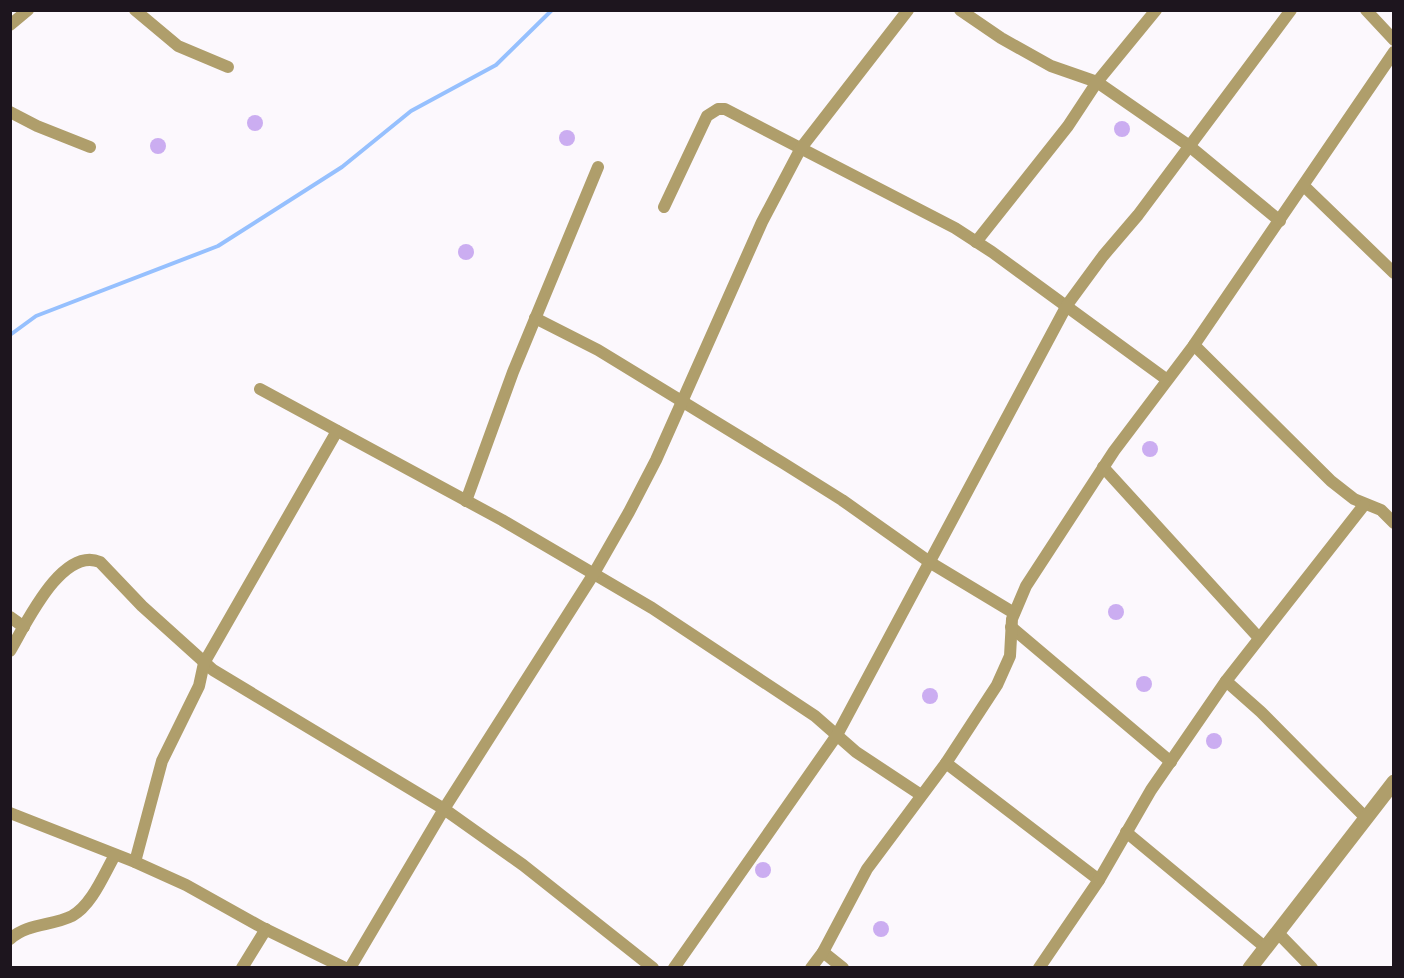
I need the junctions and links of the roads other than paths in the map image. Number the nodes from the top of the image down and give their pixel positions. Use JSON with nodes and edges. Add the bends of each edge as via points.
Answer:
{"nodes":[{"id":1,"x":28,"y":10,"type":"edge"},
{"id":2,"x":135,"y":10,"type":"edge"},
{"id":3,"x":908,"y":10,"type":"edge"},
{"id":4,"x":960,"y":10,"type":"edge"},
{"id":5,"x":1156,"y":10,"type":"edge"},
{"id":6,"x":1291,"y":10,"type":"edge"},
{"id":7,"x":1366,"y":10,"type":"edge"},
{"id":8,"x":10,"y":25,"type":"edge"},
{"id":9,"x":1394,"y":40,"type":"edge"},
{"id":10,"x":1394,"y":52,"type":"edge"},
{"id":11,"x":228,"y":67,"type":"dead end"},
{"id":12,"x":1097,"y":82,"type":"junction"},
{"id":13,"x":10,"y":112,"type":"edge"},
{"id":14,"x":1188,"y":145,"type":"junction"},
{"id":15,"x":90,"y":147,"type":"dead end"},
{"id":16,"x":801,"y":148,"type":"junction"},
{"id":17,"x":598,"y":167,"type":"dead end"},
{"id":18,"x":1304,"y":186,"type":"junction"},
{"id":19,"x":664,"y":207,"type":"dead end"},
{"id":20,"x":1280,"y":221,"type":"junction"},
{"id":21,"x":976,"y":242,"type":"junction"},
{"id":22,"x":1394,"y":273,"type":"edge"},
{"id":23,"x":1067,"y":305,"type":"junction"},
{"id":24,"x":535,"y":318,"type":"junction"},
{"id":25,"x":1194,"y":345,"type":"junction"},
{"id":26,"x":1166,"y":379,"type":"junction"},
{"id":27,"x":260,"y":389,"type":"dead end"},
{"id":28,"x":682,"y":403,"type":"junction"},
{"id":29,"x":337,"y":431,"type":"junction"},
{"id":30,"x":1104,"y":467,"type":"junction"},
{"id":31,"x":466,"y":501,"type":"junction"},
{"id":32,"x":1364,"y":505,"type":"junction"},
{"id":33,"x":1394,"y":523,"type":"edge"},
{"id":34,"x":931,"y":563,"type":"junction"},
{"id":35,"x":593,"y":575,"type":"junction"},
{"id":36,"x":1014,"y":613,"type":"junction"},
{"id":37,"x":10,"y":617,"type":"edge"},
{"id":38,"x":24,"y":627,"type":"junction"},
{"id":39,"x":1011,"y":627,"type":"junction"},
{"id":40,"x":1259,"y":638,"type":"junction"},
{"id":41,"x":10,"y":651,"type":"edge"},
{"id":42,"x":204,"y":663,"type":"junction"},
{"id":43,"x":1226,"y":681,"type":"junction"},
{"id":44,"x":837,"y":735,"type":"junction"},
{"id":45,"x":1171,"y":762,"type":"junction"},
{"id":46,"x":946,"y":763,"type":"junction"},
{"id":47,"x":1392,"y":785,"type":"edge"},
{"id":48,"x":921,"y":795,"type":"junction"},
{"id":49,"x":444,"y":809,"type":"junction"},
{"id":50,"x":10,"y":813,"type":"edge"},
{"id":51,"x":1365,"y":817,"type":"junction"},
{"id":52,"x":1126,"y":832,"type":"junction"},
{"id":53,"x":115,"y":855,"type":"junction"},
{"id":54,"x":135,"y":861,"type":"junction"},
{"id":55,"x":1099,"y":880,"type":"junction"},
{"id":56,"x":266,"y":929,"type":"junction"},
{"id":57,"x":1277,"y":932,"type":"junction"},
{"id":58,"x":10,"y":939,"type":"edge"},
{"id":59,"x":1266,"y":948,"type":"junction"},
{"id":60,"x":823,"y":952,"type":"junction"},
{"id":61,"x":242,"y":968,"type":"edge"},
{"id":62,"x":345,"y":968,"type":"edge"},
{"id":63,"x":350,"y":968,"type":"edge"},
{"id":64,"x":653,"y":968,"type":"edge"},
{"id":65,"x":674,"y":968,"type":"edge"},
{"id":66,"x":811,"y":968,"type":"edge"},
{"id":67,"x":843,"y":968,"type":"edge"},
{"id":68,"x":1039,"y":968,"type":"edge"},
{"id":69,"x":1250,"y":968,"type":"edge"},
{"id":70,"x":1312,"y":968,"type":"edge"}],
"edges":[{"from":1,"to":8,"type":"street"},
{"from":2,"to":11,"type":"street","via":[[178,45]]},
{"from":3,"to":16,"type":"street"},
{"from":4,"to":12,"type":"street","via":[[1000,38],[1052,66]]},
{"from":5,"to":12,"type":"street"},
{"from":6,"to":14,"type":"street"},
{"from":7,"to":9,"type":"street"},
{"from":10,"to":18,"type":"street"},
{"from":12,"to":14,"type":"street"},
{"from":12,"to":21,"type":"street","via":[[1068,126]]},
{"from":13,"to":15,"type":"street"},
{"from":14,"to":20,"type":"street"},
{"from":14,"to":23,"type":"street"},
{"from":16,"to":19,"type":"street","via":[[718,109],[704,121]]},
{"from":16,"to":21,"type":"street"},
{"from":16,"to":28,"type":"street","via":[[752,244]]},
{"from":17,"to":24,"type":"street"},
{"from":18,"to":20,"type":"street"},
{"from":18,"to":22,"type":"street"},
{"from":20,"to":25,"type":"street"},
{"from":21,"to":23,"type":"street"},
{"from":23,"to":26,"type":"street"},
{"from":23,"to":34,"type":"street"},
{"from":24,"to":28,"type":"street","via":[[598,350]]},
{"from":24,"to":31,"type":"street"},
{"from":25,"to":26,"type":"street"},
{"from":25,"to":32,"type":"street","via":[[1331,481]]},
{"from":26,"to":30,"type":"street"},
{"from":27,"to":29,"type":"street"},
{"from":28,"to":34,"type":"street","via":[[842,500]]},
{"from":28,"to":35,"type":"street","via":[[629,512]]},
{"from":29,"to":31,"type":"street"},
{"from":29,"to":42,"type":"street"},
{"from":30,"to":36,"type":"street","via":[[1026,586]]},
{"from":30,"to":40,"type":"street"},
{"from":31,"to":35,"type":"street"},
{"from":32,"to":33,"type":"street","via":[[1381,510]]},
{"from":32,"to":40,"type":"street"},
{"from":34,"to":36,"type":"street"},
{"from":34,"to":44,"type":"street"},
{"from":35,"to":44,"type":"street","via":[[652,608]]},
{"from":35,"to":49,"type":"street"},
{"from":36,"to":39,"type":"street"},
{"from":37,"to":38,"type":"street"},
{"from":38,"to":41,"type":"street"},
{"from":38,"to":42,"type":"street","via":[[59,575],[79,560],[91,558],[100,562]]},
{"from":39,"to":45,"type":"street"},
{"from":39,"to":46,"type":"street","via":[[1010,656],[997,685]]},
{"from":40,"to":43,"type":"street"},
{"from":42,"to":49,"type":"street"},
{"from":42,"to":54,"type":"street","via":[[199,686],[162,761]]},
{"from":43,"to":45,"type":"street"},
{"from":43,"to":51,"type":"street"},
{"from":44,"to":48,"type":"street"},
{"from":44,"to":65,"type":"street"},
{"from":45,"to":52,"type":"street"},
{"from":46,"to":48,"type":"street"},
{"from":46,"to":55,"type":"street"},
{"from":47,"to":51,"type":"street"},
{"from":48,"to":60,"type":"street","via":[[867,869]]},
{"from":49,"to":63,"type":"street"},
{"from":49,"to":64,"type":"street"},
{"from":50,"to":53,"type":"street"},
{"from":51,"to":57,"type":"street"},
{"from":52,"to":55,"type":"street"},
{"from":52,"to":59,"type":"street"},
{"from":53,"to":54,"type":"street"},
{"from":53,"to":58,"type":"street","via":[[74,915],[34,926]]},
{"from":54,"to":56,"type":"street"},
{"from":55,"to":68,"type":"street"},
{"from":56,"to":61,"type":"street"},
{"from":56,"to":62,"type":"street"},
{"from":57,"to":59,"type":"street"},
{"from":57,"to":70,"type":"street"},
{"from":59,"to":69,"type":"street"},
{"from":60,"to":66,"type":"street"},
{"from":60,"to":67,"type":"street"}]}
